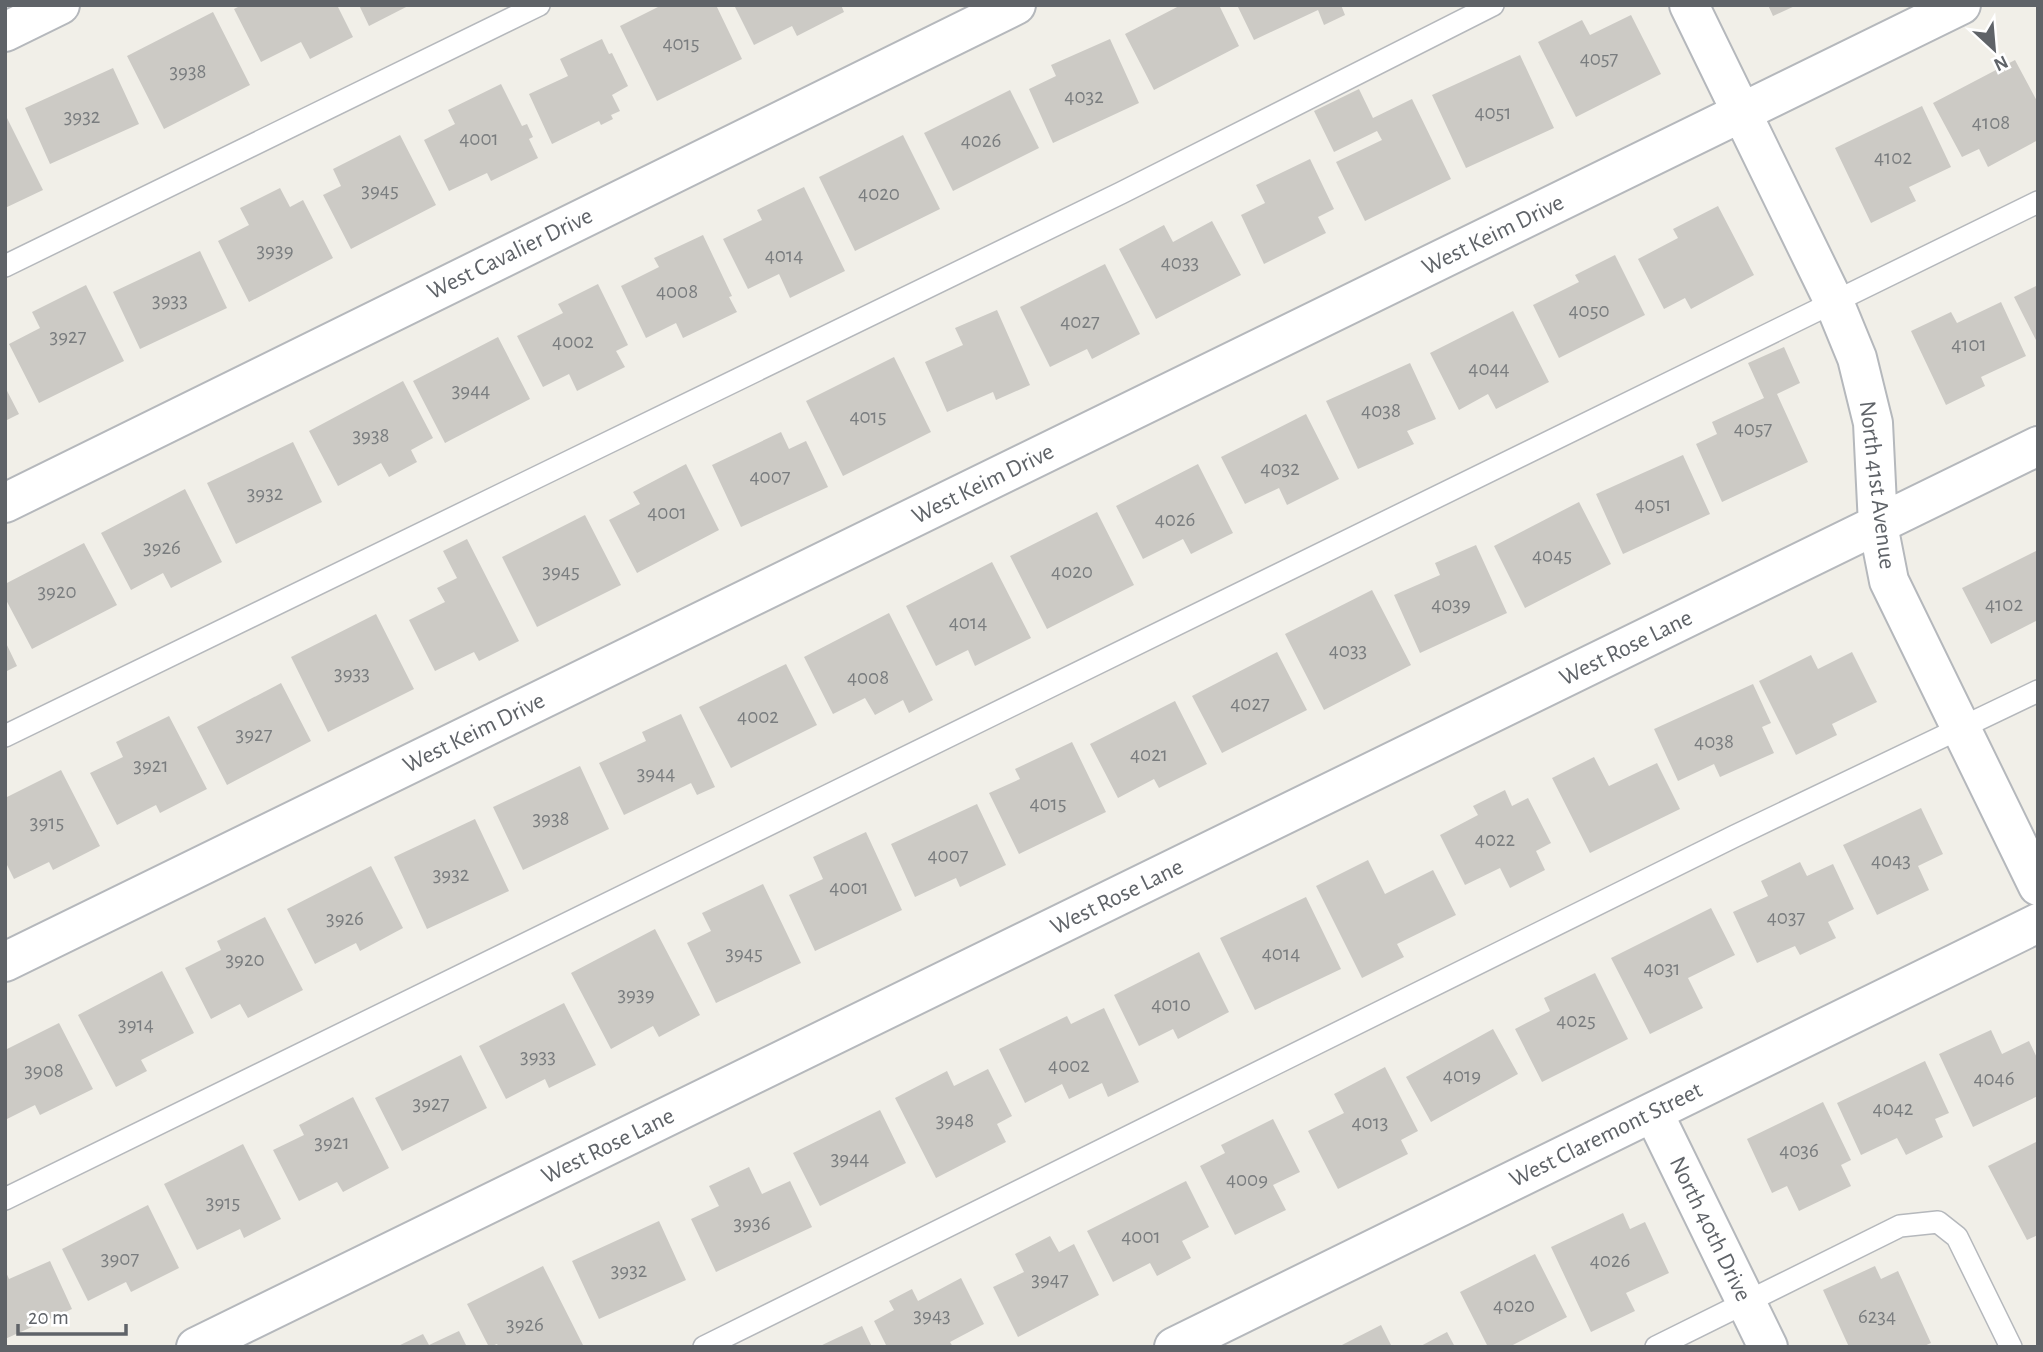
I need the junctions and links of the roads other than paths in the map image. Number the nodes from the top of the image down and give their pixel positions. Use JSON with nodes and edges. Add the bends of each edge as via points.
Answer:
{"nodes":[{"id":1,"x":60,"y":5,"type":"edge"},
{"id":2,"x":539,"y":5,"type":"edge"},
{"id":3,"x":1016,"y":5,"type":"edge"},
{"id":4,"x":1493,"y":5,"type":"edge"},
{"id":5,"x":1689,"y":5,"type":"edge"},
{"id":6,"x":1961,"y":5,"type":"edge"},
{"id":7,"x":5,"y":32,"type":"edge"},
{"id":8,"x":1741,"y":113,"type":"junction"},
{"id":9,"x":2038,"y":202,"type":"edge"},
{"id":10,"x":5,"y":266,"type":"edge"},
{"id":11,"x":1834,"y":302,"type":"junction"},
{"id":12,"x":2038,"y":446,"type":"edge"},
{"id":13,"x":5,"y":503,"type":"edge"},
{"id":14,"x":1878,"y":525,"type":"junction"},
{"id":15,"x":2038,"y":691,"type":"edge"},
{"id":16,"x":1961,"y":729,"type":"junction"},
{"id":17,"x":5,"y":736,"type":"edge"},
{"id":18,"x":2038,"y":886,"type":"edge"},
{"id":19,"x":2038,"y":923,"type":"edge"},
{"id":20,"x":5,"y":962,"type":"edge"},
{"id":21,"x":1653,"y":1112,"type":"junction"},
{"id":22,"x":5,"y":1199,"type":"edge"},
{"id":23,"x":1746,"y":1302,"type":"junction"},
{"id":24,"x":196,"y":1347,"type":"edge"},
{"id":25,"x":704,"y":1347,"type":"edge"},
{"id":26,"x":1174,"y":1347,"type":"edge"},
{"id":27,"x":1656,"y":1347,"type":"edge"},
{"id":28,"x":1768,"y":1347,"type":"edge"},
{"id":29,"x":2011,"y":1347,"type":"edge"}],
"edges":[{"from":1,"to":7,"type":"street"},
{"from":2,"to":10,"type":"lane"},
{"from":3,"to":13,"type":"street","name":"West Cavalier Drive"},
{"from":4,"to":17,"type":"lane","via":[[1121,192]]},
{"from":5,"to":8,"type":"street","name":"North 41st Avenue"},
{"from":6,"to":8,"type":"street","name":"West Keim Drive"},
{"from":8,"to":11,"type":"street","name":"North 41st Avenue"},
{"from":8,"to":20,"type":"street","name":"West Keim Drive"},
{"from":9,"to":11,"type":"lane"},
{"from":11,"to":14,"type":"street","name":"North 41st Avenue","via":[[1857,358],[1873,424]]},
{"from":11,"to":22,"type":"lane"},
{"from":12,"to":14,"type":"street","name":"West Rose Lane"},
{"from":14,"to":16,"type":"street","name":"North 41st Avenue","via":[[1889,581]]},
{"from":14,"to":24,"type":"street","name":"West Rose Lane"},
{"from":15,"to":16,"type":"lane"},
{"from":16,"to":18,"type":"street","name":"North 41st Avenue"},
{"from":16,"to":25,"type":"lane","via":[[1735,836]]},
{"from":19,"to":21,"type":"street","name":"West Claremont Street"},
{"from":21,"to":23,"type":"street","name":"North 40th Drive"},
{"from":21,"to":26,"type":"street","name":"West Claremont Street"},
{"from":23,"to":27,"type":"lane"},
{"from":23,"to":28,"type":"street","name":"North 40th Drive"},
{"from":23,"to":29,"type":"lane","via":[[1900,1226],[1937,1222],[1958,1237]]}]}
